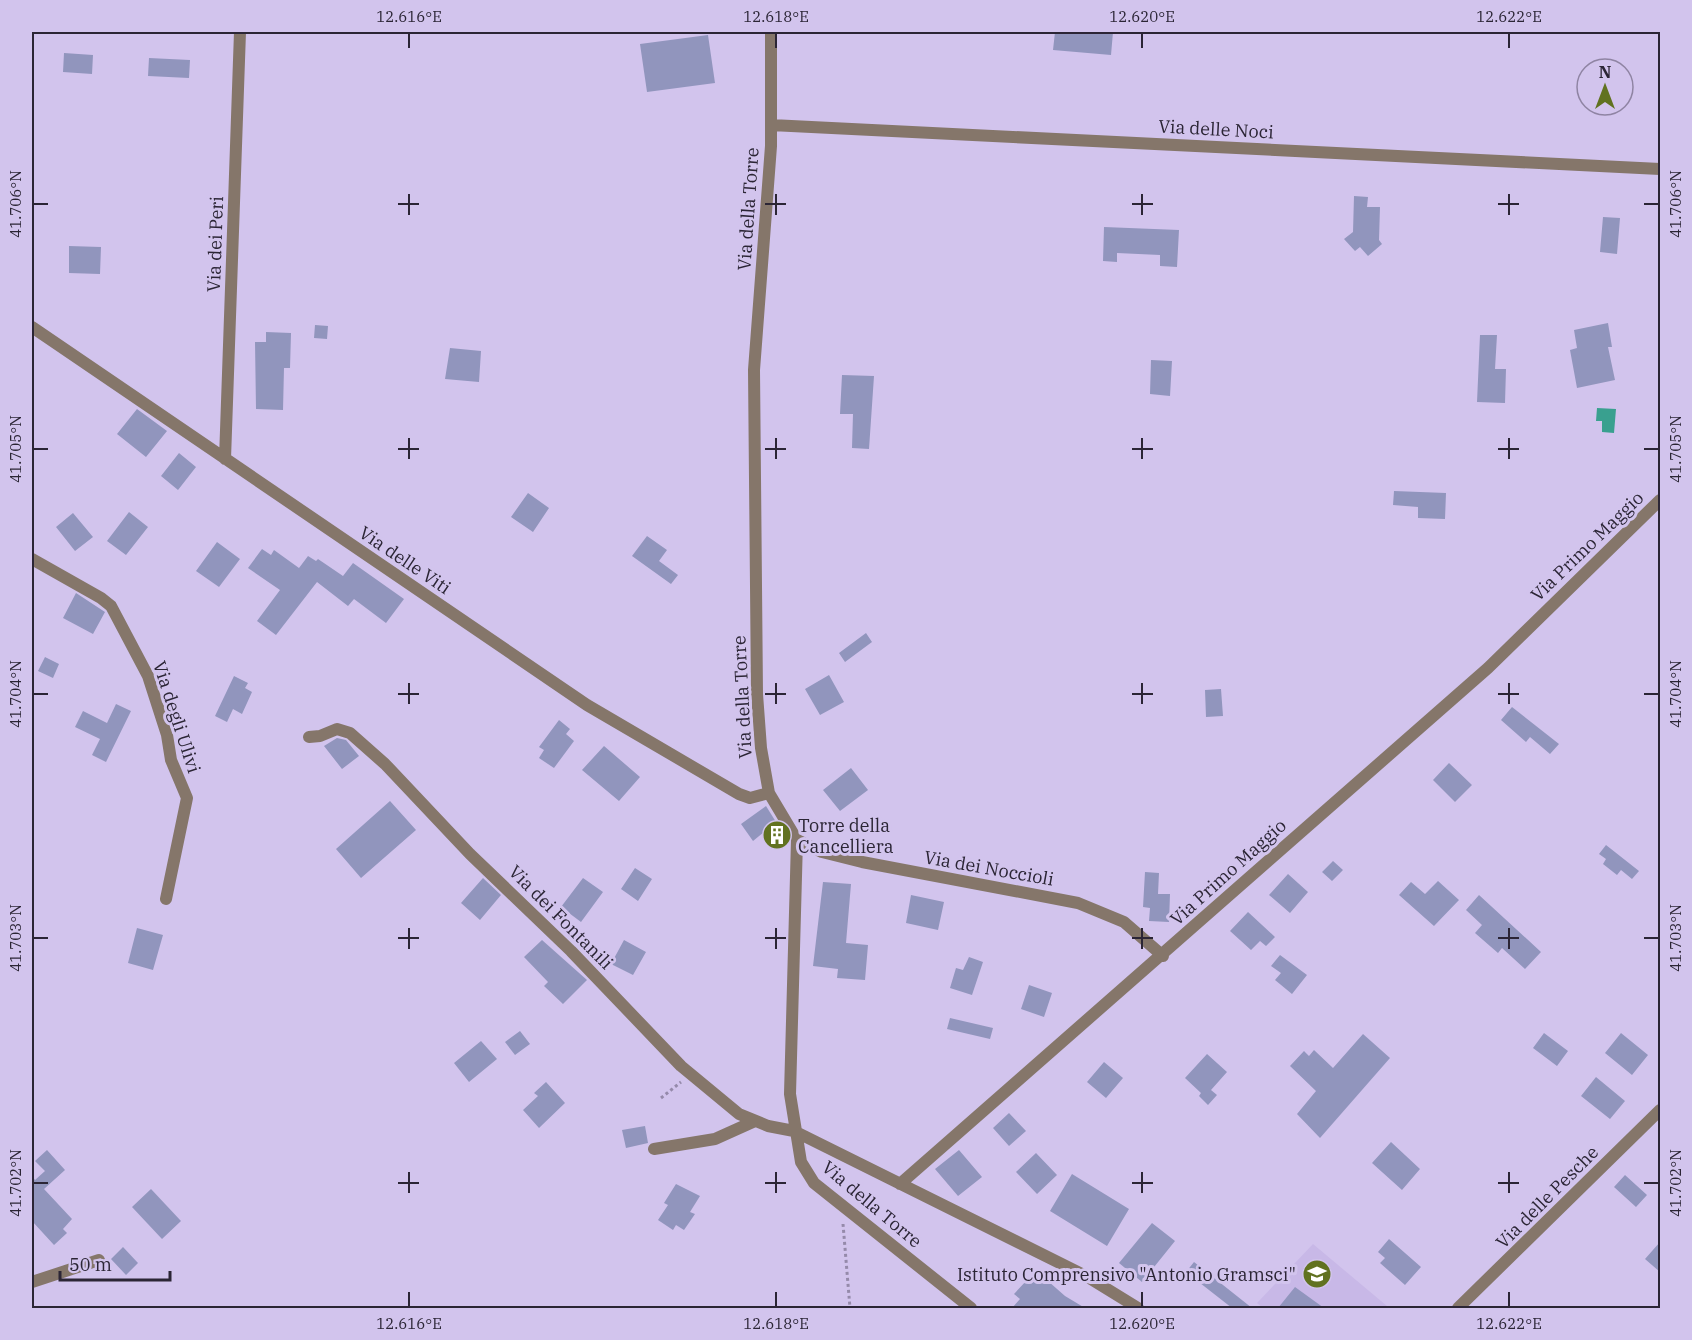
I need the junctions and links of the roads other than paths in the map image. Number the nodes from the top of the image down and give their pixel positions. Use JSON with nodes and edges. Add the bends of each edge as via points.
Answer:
{"nodes":[{"id":1,"x":240,"y":32,"type":"edge"},
{"id":2,"x":771,"y":32,"type":"edge"},
{"id":3,"x":771,"y":125,"type":"junction"},
{"id":4,"x":1660,"y":169,"type":"edge"},
{"id":5,"x":32,"y":327,"type":"edge"},
{"id":6,"x":225,"y":459,"type":"junction"},
{"id":7,"x":1660,"y":500,"type":"edge"},
{"id":8,"x":32,"y":559,"type":"edge"},
{"id":9,"x":309,"y":737,"type":"dead end"},
{"id":10,"x":769,"y":793,"type":"junction"},
{"id":11,"x":797,"y":840,"type":"junction"},
{"id":12,"x":166,"y":899,"type":"dead end"},
{"id":13,"x":1162,"y":956,"type":"junction"},
{"id":14,"x":1660,"y":1110,"type":"edge"},
{"id":15,"x":755,"y":1121,"type":"junction"},
{"id":16,"x":794,"y":1131,"type":"junction"},
{"id":17,"x":654,"y":1149,"type":"dead end"},
{"id":18,"x":900,"y":1185,"type":"junction"},
{"id":19,"x":99,"y":1260,"type":"dead end"},
{"id":20,"x":32,"y":1282,"type":"edge"},
{"id":21,"x":971,"y":1308,"type":"edge"},
{"id":22,"x":1138,"y":1308,"type":"edge"},
{"id":23,"x":1458,"y":1308,"type":"edge"}],
"edges":[{"from":1,"to":6,"type":"street","name":"Via dei Peri"},
{"from":2,"to":3,"type":"street","name":"Via della Torre"},
{"from":3,"to":4,"type":"street","name":"Via delle Noci"},
{"from":3,"to":10,"type":"street","name":"Via della Torre","via":[[754,359],[753,434],[757,694]]},
{"from":5,"to":6,"type":"street","name":"Via delle Viti"},
{"from":6,"to":10,"type":"street","name":"Via delle Viti","via":[[587,705],[739,794],[750,798]]},
{"from":7,"to":13,"type":"street","name":"Via Primo Maggio","via":[[1488,668]]},
{"from":8,"to":12,"type":"street","name":"Via degli Ulivi","via":[[111,606],[148,676],[171,760],[188,802]]},
{"from":9,"to":15,"type":"street","name":"Via dei Fontanili","via":[[344,730],[377,756],[691,1074],[730,1107]]},
{"from":10,"to":11,"type":"street","name":"Via della Torre"},
{"from":11,"to":13,"type":"street","name":"Via dei Noccioli","via":[[822,852],[870,864],[1078,903],[1124,922]]},
{"from":11,"to":16,"type":"street","name":"Via della Torre","via":[[789,1083]]},
{"from":13,"to":18,"type":"street","name":"Via Primo Maggio"},
{"from":14,"to":23,"type":"street","name":"Via delle Pesche"},
{"from":15,"to":16,"type":"street","name":"Via dei Fontanili"},
{"from":15,"to":17,"type":"street","via":[[716,1139]]},
{"from":16,"to":18,"type":"street"},
{"from":16,"to":21,"type":"street","name":"Via della Torre","via":[[806,1172],[814,1183]]},
{"from":18,"to":22,"type":"street","via":[[1086,1276]]},
{"from":19,"to":20,"type":"street"}]}
